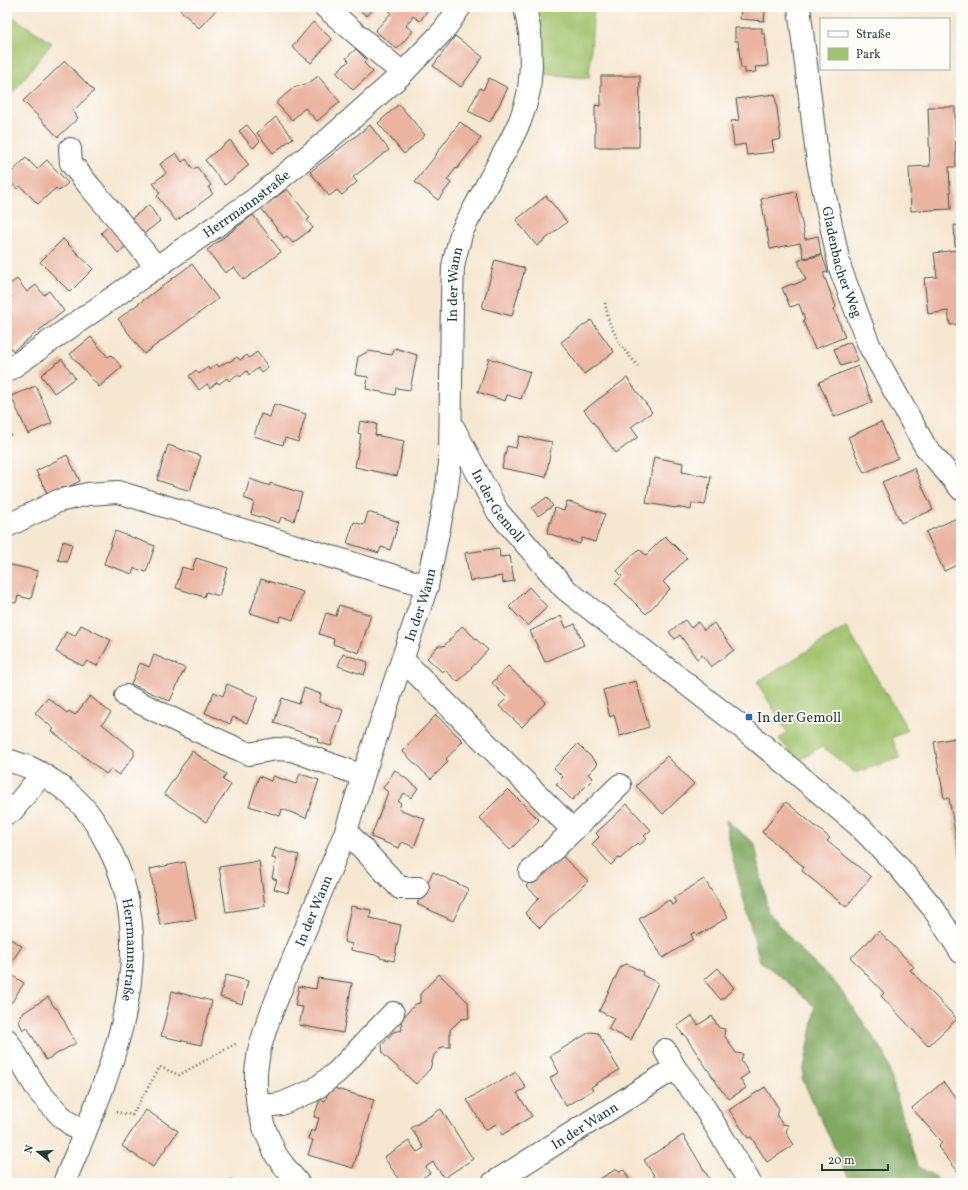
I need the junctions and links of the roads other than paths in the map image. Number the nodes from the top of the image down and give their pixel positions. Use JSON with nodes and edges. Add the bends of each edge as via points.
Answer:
{"nodes":[{"id":1,"x":325,"y":7,"type":"edge"},
{"id":2,"x":460,"y":7,"type":"edge"},
{"id":3,"x":525,"y":7,"type":"edge"},
{"id":4,"x":799,"y":7,"type":"edge"},
{"id":5,"x":401,"y":75,"type":"junction"},
{"id":6,"x":70,"y":149,"type":"dead end"},
{"id":7,"x":157,"y":268,"type":"junction"},
{"id":8,"x":7,"y":371,"type":"edge"},
{"id":9,"x":451,"y":423,"type":"junction"},
{"id":10,"x":961,"y":489,"type":"edge"},
{"id":11,"x":7,"y":526,"type":"edge"},
{"id":12,"x":427,"y":586,"type":"junction"},
{"id":13,"x":403,"y":660,"type":"junction"},
{"id":14,"x":126,"y":696,"type":"dead end"},
{"id":15,"x":7,"y":760,"type":"edge"},
{"id":16,"x":42,"y":774,"type":"junction"},
{"id":17,"x":363,"y":776,"type":"junction"},
{"id":18,"x":620,"y":785,"type":"dead end"},
{"id":19,"x":7,"y":813,"type":"edge"},
{"id":20,"x":573,"y":830,"type":"junction"},
{"id":21,"x":346,"y":831,"type":"junction"},
{"id":22,"x":530,"y":872,"type":"dead end"},
{"id":23,"x":418,"y":888,"type":"dead end"},
{"id":24,"x":961,"y":952,"type":"edge"},
{"id":25,"x":393,"y":1013,"type":"dead end"},
{"id":26,"x":7,"y":1040,"type":"edge"},
{"id":27,"x":258,"y":1107,"type":"junction"},
{"id":28,"x":84,"y":1135,"type":"junction"},
{"id":29,"x":749,"y":1181,"type":"dead end"},
{"id":30,"x":64,"y":1183,"type":"edge"},
{"id":31,"x":298,"y":1183,"type":"edge"},
{"id":32,"x":493,"y":1183,"type":"edge"}],
"edges":[{"from":1,"to":5,"type":"street","via":[[394,66]]},
{"from":2,"to":5,"type":"street","name":"Herrmannstraße","via":[[444,30]]},
{"from":3,"to":9,"type":"street","name":"In der Wann","via":[[532,66],[526,103],[511,140],[462,232],[453,267]]},
{"from":4,"to":10,"type":"street","name":"Gladenbacher Weg","via":[[818,163],[840,268],[869,345],[925,446]]},
{"from":5,"to":7,"type":"street","name":"Herrmannstraße","via":[[330,138],[255,199]]},
{"from":6,"to":7,"type":"street","via":[[72,163]]},
{"from":7,"to":8,"type":"street","name":"Herrmannstraße"},
{"from":9,"to":12,"type":"street","name":"In der Wann","via":[[448,478]]},
{"from":9,"to":24,"type":"street","name":"In der Gemoll","via":[[498,512],[566,590],[739,725],[858,825],[898,866],[933,908]]},
{"from":11,"to":12,"type":"street","via":[[58,501],[88,494],[118,492]]},
{"from":12,"to":13,"type":"street","name":"In der Wann"},
{"from":13,"to":17,"type":"street","name":"In der Wann"},
{"from":13,"to":20,"type":"street"},
{"from":14,"to":17,"type":"street","via":[[249,754],[276,749],[292,750]]},
{"from":15,"to":16,"type":"street","name":"Herrmannstraße"},
{"from":16,"to":19,"type":"street","via":[[12,811]]},
{"from":16,"to":28,"type":"street","name":"Herrmannstraße","via":[[78,800],[100,830],[118,869],[129,912],[132,956],[128,997],[115,1050],[96,1108]]},
{"from":17,"to":21,"type":"street","name":"In der Wann"},
{"from":18,"to":20,"type":"street"},
{"from":20,"to":22,"type":"street"},
{"from":21,"to":23,"type":"street","via":[[400,888]]},
{"from":21,"to":27,"type":"street","name":"In der Wann","via":[[266,1027],[256,1072]]},
{"from":25,"to":27,"type":"street","via":[[337,1072],[314,1090],[281,1104]]},
{"from":26,"to":28,"type":"street","via":[[39,1092],[61,1116]]},
{"from":27,"to":31,"type":"street","name":"In der Wann","via":[[276,1155]]},
{"from":28,"to":30,"type":"street","name":"Herrmannstraße"},
{"from":29,"to":32,"type":"street","name":"In der Wann","via":[[701,1102],[670,1059]]}]}
